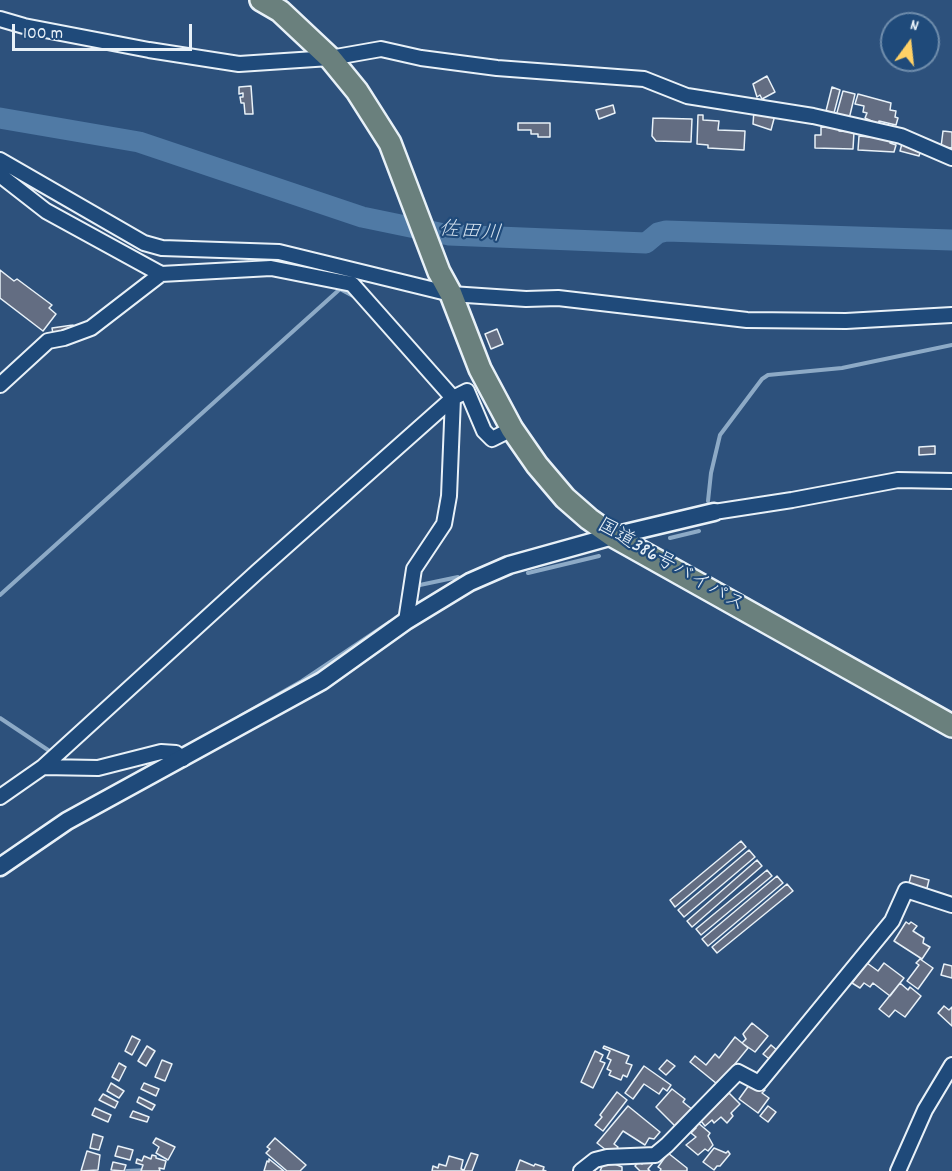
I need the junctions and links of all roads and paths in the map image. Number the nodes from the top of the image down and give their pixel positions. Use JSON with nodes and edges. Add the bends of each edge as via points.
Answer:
{"nodes":[{"id":1,"x":261,"y":0,"type":"edge"},
{"id":2,"x":0,"y":19,"type":"edge"},
{"id":3,"x":330,"y":58,"type":"junction"},
{"id":4,"x":952,"y":158,"type":"edge"},
{"id":5,"x":0,"y":160,"type":"edge"},
{"id":6,"x":0,"y":175,"type":"edge"},
{"id":7,"x":160,"y":274,"type":"junction"},
{"id":8,"x":451,"y":294,"type":"junction"},
{"id":9,"x":952,"y":315,"type":"edge"},
{"id":10,"x":0,"y":385,"type":"edge"},
{"id":11,"x":453,"y":398,"type":"junction"},
{"id":12,"x":512,"y":429,"type":"junction"},
{"id":13,"x":952,"y":481,"type":"edge"},
{"id":14,"x":714,"y":512,"type":"joint"},
{"id":15,"x":613,"y":536,"type":"junction"},
{"id":16,"x":406,"y":621,"type":"junction"},
{"id":17,"x":952,"y":726,"type":"edge"},
{"id":18,"x":183,"y":759,"type":"junction"},
{"id":19,"x":43,"y":767,"type":"junction"},
{"id":20,"x":0,"y":796,"type":"edge"},
{"id":21,"x":0,"y":867,"type":"edge"},
{"id":22,"x":952,"y":906,"type":"edge"},
{"id":23,"x":952,"y":1065,"type":"edge"},
{"id":24,"x":581,"y":1171,"type":"edge"},
{"id":25,"x":898,"y":1171,"type":"edge"}],
"edges":[{"from":1,"to":3,"type":"highway","name":"国道386号バイパス","via":[[280,11]]},
{"from":2,"to":3,"type":"street","via":[[239,64]]},
{"from":3,"to":4,"type":"street","via":[[381,49],[498,68],[644,79],[687,96],[813,116],[901,136]]},
{"from":3,"to":8,"type":"highway","name":"国道386号バイパス","via":[[357,91],[390,143]]},
{"from":5,"to":8,"type":"street","via":[[144,243],[162,248],[279,252]]},
{"from":6,"to":7,"type":"street","via":[[46,211]]},
{"from":7,"to":10,"type":"street","via":[[91,328],[48,341]]},
{"from":7,"to":11,"type":"street","via":[[271,268],[352,284]]},
{"from":8,"to":9,"type":"street","via":[[558,298],[747,320],[846,321]]},
{"from":8,"to":12,"type":"highway","name":"国道386号バイパス","via":[[480,369]]},
{"from":11,"to":12,"type":"street","via":[[467,391],[484,431],[492,438]]},
{"from":11,"to":16,"type":"street","via":[[444,524],[414,569]]},
{"from":11,"to":19,"type":"street"},
{"from":12,"to":15,"type":"highway","name":"国道386号バイパス","via":[[565,498]]},
{"from":13,"to":14,"type":"street","via":[[898,480]]},
{"from":14,"to":15,"type":"street"},
{"from":15,"to":16,"type":"street","via":[[509,565],[471,582]]},
{"from":15,"to":17,"type":"highway","name":"国道386号バイパス"},
{"from":16,"to":18,"type":"street","via":[[322,681]]},
{"from":18,"to":19,"type":"street","via":[[176,753],[161,752],[98,768]]},
{"from":18,"to":21,"type":"street","via":[[67,821]]},
{"from":19,"to":20,"type":"street"},
{"from":22,"to":24,"type":"street","via":[[906,890],[892,921],[759,1083],[738,1072],[655,1155],[607,1157],[595,1160]]},
{"from":23,"to":25,"type":"street","via":[[924,1110]]}]}
